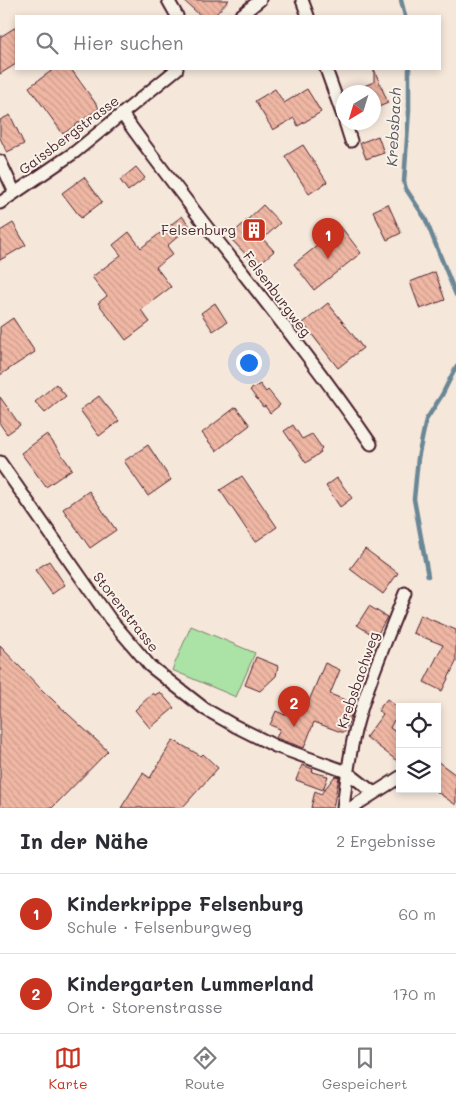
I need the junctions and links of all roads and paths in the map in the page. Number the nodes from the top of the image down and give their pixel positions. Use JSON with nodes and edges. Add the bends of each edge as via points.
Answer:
{"nodes":[{"id":1,"x":168,"y":0,"type":"edge"},
{"id":2,"x":260,"y":0,"type":"edge"},
{"id":3,"x":302,"y":0,"type":"edge"},
{"id":4,"x":176,"y":15,"type":"edge"},
{"id":5,"x":241,"y":15,"type":"edge"},
{"id":6,"x":308,"y":15,"type":"edge"},
{"id":7,"x":176,"y":70,"type":"edge"},
{"id":8,"x":326,"y":70,"type":"edge"},
{"id":9,"x":336,"y":98,"type":"edge"},
{"id":10,"x":122,"y":114,"type":"junction"},
{"id":11,"x":347,"y":130,"type":"edge"},
{"id":12,"x":351,"y":141,"type":"dead end"},
{"id":13,"x":0,"y":161,"type":"edge"},
{"id":14,"x":16,"y":193,"type":"junction"},
{"id":15,"x":0,"y":203,"type":"edge"},
{"id":16,"x":371,"y":444,"type":"dead end"},
{"id":17,"x":0,"y":462,"type":"edge"},
{"id":18,"x":405,"y":593,"type":"dead end"},
{"id":19,"x":347,"y":772,"type":"junction"},
{"id":20,"x":396,"y":779,"type":"edge"},
{"id":21,"x":374,"y":793,"type":"junction"},
{"id":22,"x":343,"y":808,"type":"edge"},
{"id":23,"x":352,"y":808,"type":"edge"}],
"edges":[{"from":1,"to":4,"type":"street"},
{"from":2,"to":5,"type":"street"},
{"from":3,"to":6,"type":"street"},
{"from":7,"to":10,"type":"street","name":"Gaissbergstrasse"},
{"from":8,"to":9,"type":"street"},
{"from":10,"to":14,"type":"street","name":"Gaissbergstrasse"},
{"from":10,"to":16,"type":"street","name":"Felsenburgweg"},
{"from":11,"to":12,"type":"street"},
{"from":13,"to":14,"type":"street"},
{"from":14,"to":15,"type":"street","name":"Gaissbergstrasse"},
{"from":17,"to":19,"type":"street","name":"Storenstrasse","via":[[110,619],[150,666],[205,709],[235,726],[275,746]]},
{"from":18,"to":19,"type":"street","name":"Krebsbachweg","via":[[366,694]]},
{"from":19,"to":21,"type":"street","name":"Storenstrasse"},
{"from":19,"to":22,"type":"street","name":"Krebsbachweg"},
{"from":20,"to":21,"type":"street"},
{"from":21,"to":23,"type":"street"}]}
